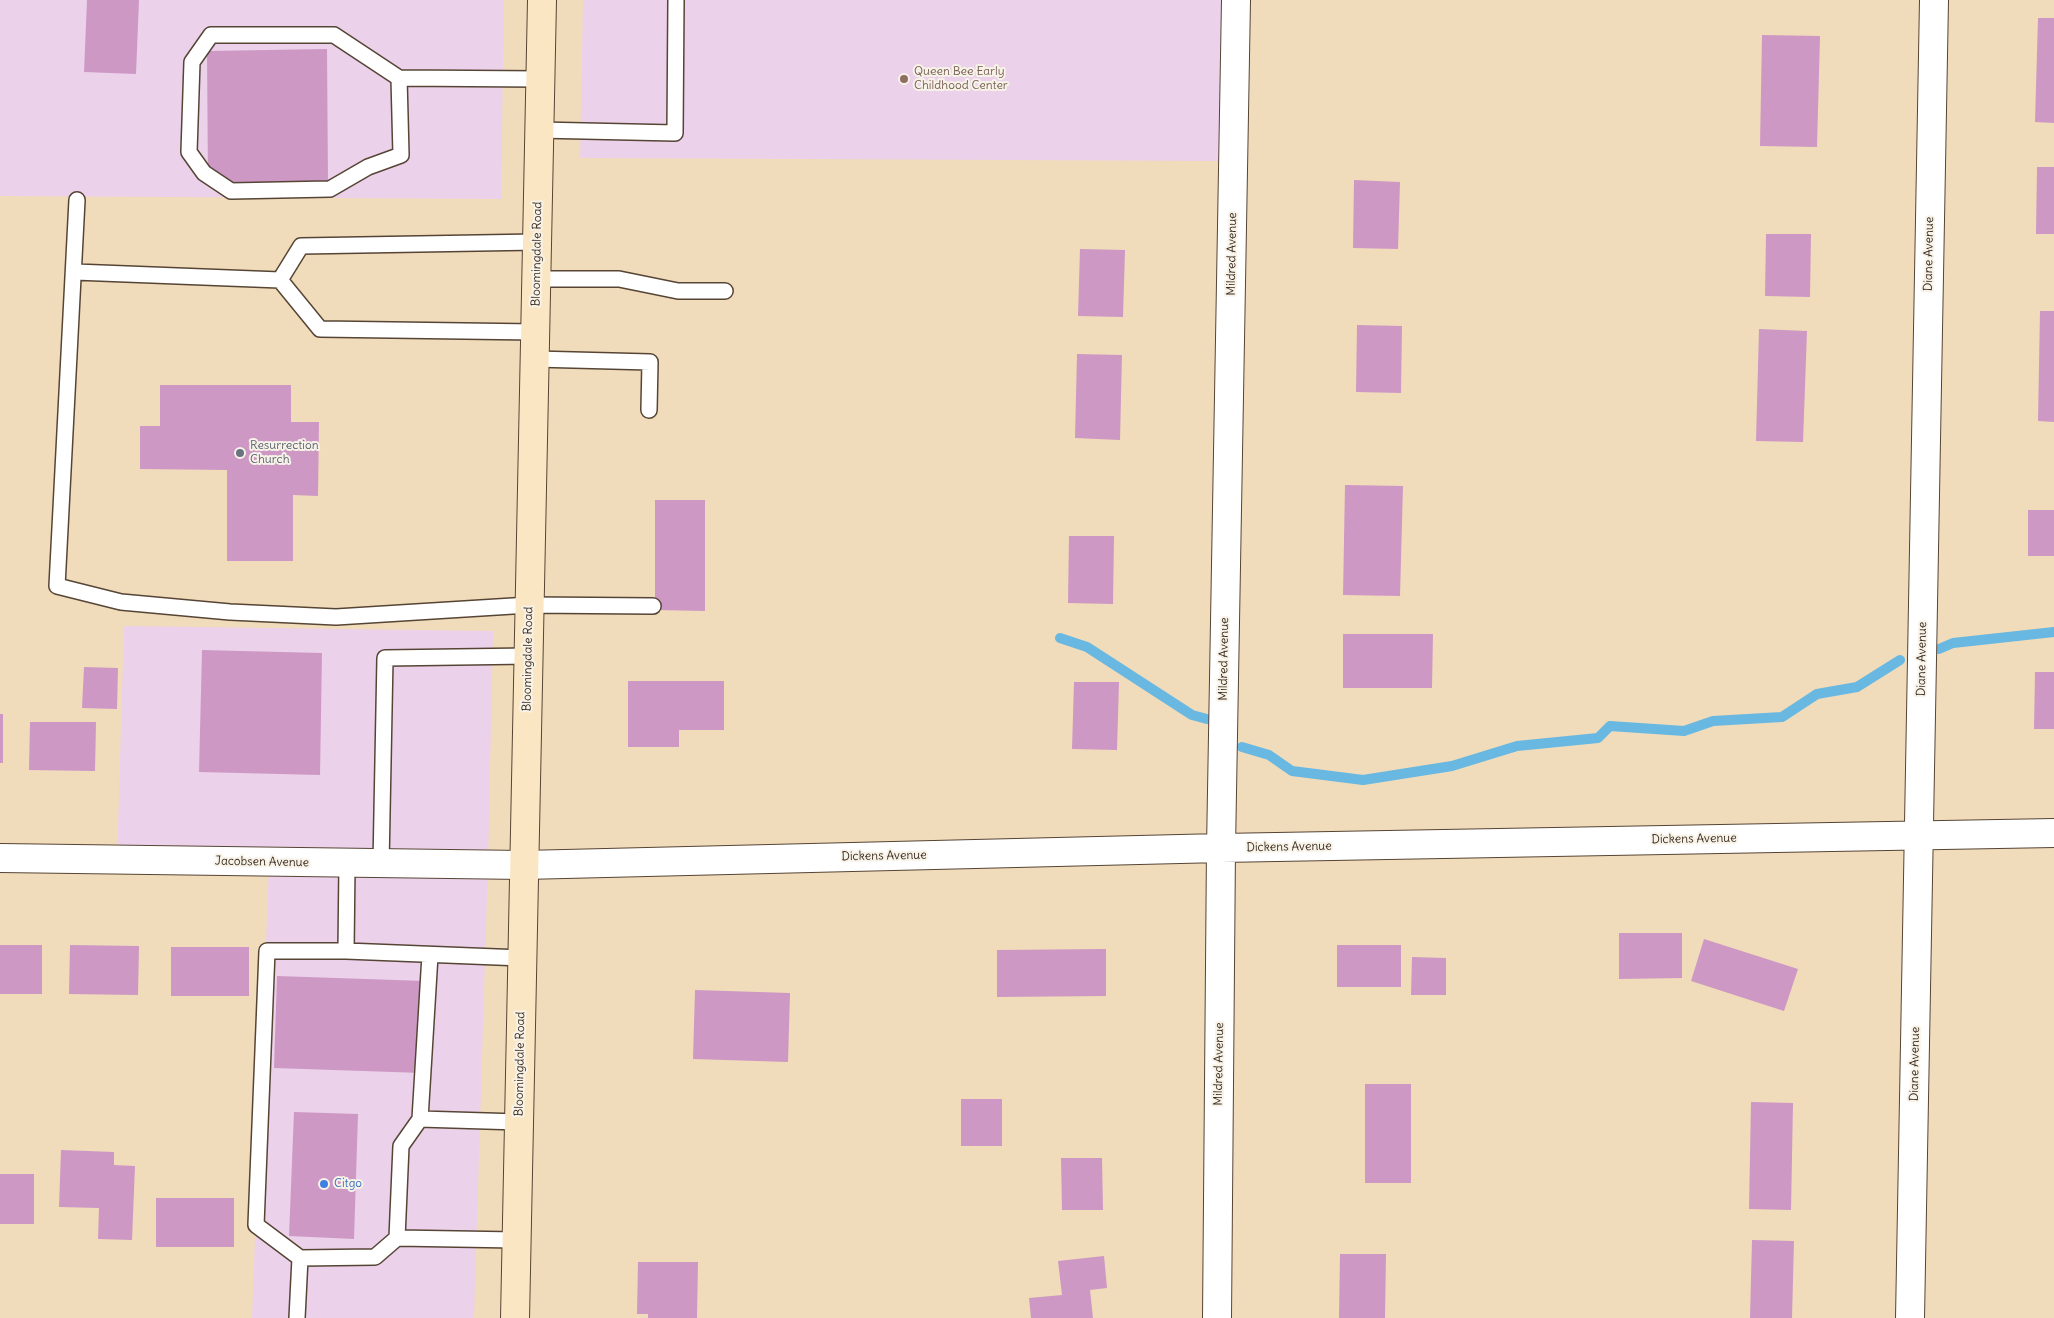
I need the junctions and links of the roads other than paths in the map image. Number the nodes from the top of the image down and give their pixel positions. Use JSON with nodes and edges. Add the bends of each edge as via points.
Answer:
{"nodes":[{"id":1,"x":542,"y":0,"type":"edge"},
{"id":2,"x":676,"y":0,"type":"edge"},
{"id":3,"x":1236,"y":0,"type":"edge"},
{"id":4,"x":1934,"y":0,"type":"edge"},
{"id":5,"x":399,"y":78,"type":"junction"},
{"id":6,"x":541,"y":79,"type":"junction"},
{"id":7,"x":539,"y":130,"type":"junction"},
{"id":8,"x":77,"y":200,"type":"dead end"},
{"id":9,"x":537,"y":242,"type":"junction"},
{"id":10,"x":75,"y":272,"type":"junction"},
{"id":11,"x":536,"y":279,"type":"junction"},
{"id":12,"x":280,"y":280,"type":"junction"},
{"id":13,"x":725,"y":291,"type":"dead end"},
{"id":14,"x":536,"y":332,"type":"junction"},
{"id":15,"x":534,"y":359,"type":"junction"},
{"id":16,"x":650,"y":410,"type":"dead end"},
{"id":17,"x":529,"y":605,"type":"junction"},
{"id":18,"x":653,"y":606,"type":"dead end"},
{"id":19,"x":528,"y":656,"type":"junction"},
{"id":20,"x":2054,"y":833,"type":"edge"},
{"id":21,"x":1919,"y":834,"type":"junction"},
{"id":22,"x":1221,"y":848,"type":"junction"},
{"id":23,"x":0,"y":858,"type":"edge"},
{"id":24,"x":347,"y":864,"type":"junction"},
{"id":25,"x":381,"y":864,"type":"junction"},
{"id":26,"x":524,"y":865,"type":"junction"},
{"id":27,"x":346,"y":951,"type":"junction"},
{"id":28,"x":430,"y":955,"type":"junction"},
{"id":29,"x":522,"y":958,"type":"junction"},
{"id":30,"x":420,"y":1120,"type":"junction"},
{"id":31,"x":519,"y":1122,"type":"junction"},
{"id":32,"x":398,"y":1238,"type":"junction"},
{"id":33,"x":516,"y":1240,"type":"junction"},
{"id":34,"x":300,"y":1258,"type":"junction"},
{"id":35,"x":297,"y":1318,"type":"edge"},
{"id":36,"x":514,"y":1318,"type":"edge"},
{"id":37,"x":1217,"y":1318,"type":"edge"},
{"id":38,"x":1910,"y":1318,"type":"edge"}],
"edges":[{"from":1,"to":6,"type":"main road","name":"Bloomingdale Road"},
{"from":2,"to":7,"type":"lane","via":[[675,133]]},
{"from":3,"to":22,"type":"street","name":"Mildred Avenue"},
{"from":4,"to":21,"type":"street","name":"Diane Avenue"},
{"from":5,"to":5,"type":"lane","via":[[334,35],[212,36],[192,62],[189,152],[204,173],[231,192],[330,189],[368,167],[401,154]]},
{"from":5,"to":6,"type":"lane"},
{"from":6,"to":7,"type":"main road","name":"Bloomingdale Road"},
{"from":7,"to":9,"type":"main road","name":"Bloomingdale Road"},
{"from":8,"to":10,"type":"lane"},
{"from":9,"to":11,"type":"main road","name":"Bloomingdale Road"},
{"from":9,"to":12,"type":"lane","via":[[301,246]]},
{"from":10,"to":12,"type":"lane"},
{"from":10,"to":17,"type":"lane","via":[[57,586],[121,602],[336,618]]},
{"from":11,"to":13,"type":"lane","via":[[619,279],[678,291]]},
{"from":11,"to":14,"type":"main road","name":"Bloomingdale Road"},
{"from":12,"to":14,"type":"lane","via":[[320,329]]},
{"from":14,"to":15,"type":"main road","name":"Bloomingdale Road"},
{"from":15,"to":16,"type":"lane","via":[[650,362]]},
{"from":15,"to":17,"type":"main road","name":"Bloomingdale Road"},
{"from":17,"to":18,"type":"lane"},
{"from":17,"to":19,"type":"main road","name":"Bloomingdale Road"},
{"from":19,"to":25,"type":"lane","via":[[385,658]]},
{"from":19,"to":26,"type":"main road","name":"Bloomingdale Road"},
{"from":20,"to":21,"type":"street","name":"Dickens Avenue"},
{"from":21,"to":22,"type":"street","name":"Dickens Avenue"},
{"from":21,"to":38,"type":"street","name":"Diane Avenue"},
{"from":22,"to":26,"type":"street","name":"Dickens Avenue"},
{"from":22,"to":37,"type":"street","name":"Mildred Avenue"},
{"from":23,"to":24,"type":"street","name":"Jacobsen Avenue"},
{"from":24,"to":25,"type":"street","name":"Jacobsen Avenue"},
{"from":24,"to":27,"type":"lane"},
{"from":25,"to":26,"type":"street","name":"Jacobsen Avenue"},
{"from":26,"to":29,"type":"main road","name":"Bloomingdale Road"},
{"from":27,"to":28,"type":"lane"},
{"from":27,"to":34,"type":"lane","via":[[267,951],[256,1226]]},
{"from":28,"to":29,"type":"lane"},
{"from":28,"to":30,"type":"lane"},
{"from":29,"to":31,"type":"main road","name":"Bloomingdale Road"},
{"from":30,"to":31,"type":"lane"},
{"from":30,"to":32,"type":"lane","via":[[401,1146]]},
{"from":31,"to":33,"type":"main road","name":"Bloomingdale Road"},
{"from":32,"to":33,"type":"lane"},
{"from":32,"to":34,"type":"lane","via":[[375,1257]]},
{"from":33,"to":36,"type":"main road","name":"Bloomingdale Road"},
{"from":34,"to":35,"type":"lane"}]}
